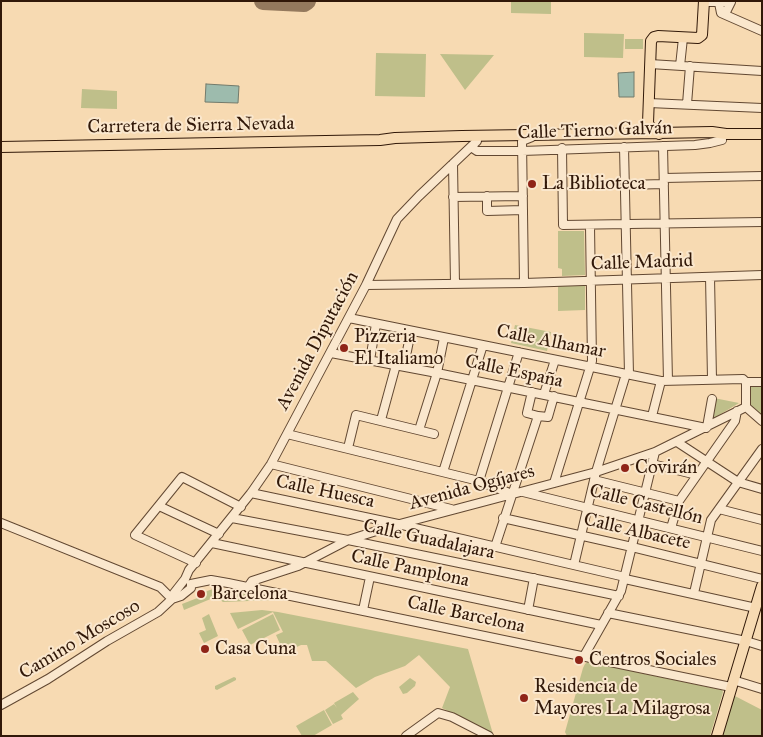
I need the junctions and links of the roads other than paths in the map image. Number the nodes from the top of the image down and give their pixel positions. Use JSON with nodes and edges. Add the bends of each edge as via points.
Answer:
{"nodes":[{"id":1,"x":704,"y":2,"type":"edge"},
{"id":2,"x":719,"y":3,"type":"junction"},
{"id":3,"x":725,"y":14,"type":"junction"},
{"id":4,"x":762,"y":31,"type":"edge"},
{"id":5,"x":683,"y":38,"type":"junction"},
{"id":6,"x":650,"y":64,"type":"junction"},
{"id":7,"x":680,"y":66,"type":"junction"},
{"id":8,"x":690,"y":66,"type":"junction"},
{"id":9,"x":762,"y":71,"type":"edge"},
{"id":10,"x":649,"y":103,"type":"junction"},
{"id":11,"x":687,"y":104,"type":"junction"},
{"id":12,"x":762,"y":108,"type":"edge"},
{"id":13,"x":648,"y":123,"type":"junction"},
{"id":14,"x":657,"y":133,"type":"junction"},
{"id":15,"x":634,"y":134,"type":"junction"},
{"id":16,"x":762,"y":134,"type":"edge"},
{"id":17,"x":540,"y":135,"type":"junction"},
{"id":18,"x":683,"y":138,"type":"junction"},
{"id":19,"x":722,"y":140,"type":"junction"},
{"id":20,"x":762,"y":140,"type":"edge"},
{"id":21,"x":475,"y":141,"type":"junction"},
{"id":22,"x":522,"y":146,"type":"junction"},
{"id":23,"x":624,"y":146,"type":"junction"},
{"id":24,"x":663,"y":146,"type":"junction"},
{"id":25,"x":1,"y":147,"type":"edge"},
{"id":26,"x":562,"y":148,"type":"junction"},
{"id":27,"x":452,"y":164,"type":"junction"},
{"id":28,"x":762,"y":176,"type":"edge"},
{"id":29,"x":664,"y":181,"type":"junction"},
{"id":30,"x":625,"y":185,"type":"junction"},
{"id":31,"x":487,"y":196,"type":"junction"},
{"id":32,"x":523,"y":196,"type":"junction"},
{"id":33,"x":453,"y":197,"type":"junction"},
{"id":34,"x":523,"y":210,"type":"junction"},
{"id":35,"x":762,"y":222,"type":"edge"},
{"id":36,"x":665,"y":223,"type":"junction"},
{"id":37,"x":626,"y":224,"type":"junction"},
{"id":38,"x":590,"y":226,"type":"junction"},
{"id":39,"x":762,"y":276,"type":"edge"},
{"id":40,"x":710,"y":277,"type":"junction"},
{"id":41,"x":666,"y":278,"type":"junction"},
{"id":42,"x":627,"y":280,"type":"junction"},
{"id":43,"x":591,"y":281,"type":"junction"},
{"id":44,"x":524,"y":283,"type":"junction"},
{"id":45,"x":455,"y":284,"type":"junction"},
{"id":46,"x":366,"y":286,"type":"junction"},
{"id":47,"x":349,"y":318,"type":"junction"},
{"id":48,"x":376,"y":324,"type":"junction"},
{"id":49,"x":410,"y":331,"type":"junction"},
{"id":50,"x":444,"y":338,"type":"junction"},
{"id":51,"x":483,"y":345,"type":"junction"},
{"id":52,"x":519,"y":352,"type":"junction"},
{"id":53,"x":331,"y":353,"type":"junction"},
{"id":54,"x":370,"y":360,"type":"junction"},
{"id":55,"x":555,"y":360,"type":"junction"},
{"id":56,"x":400,"y":366,"type":"junction"},
{"id":57,"x":592,"y":367,"type":"junction"},
{"id":58,"x":437,"y":372,"type":"junction"},
{"id":59,"x":628,"y":374,"type":"junction"},
{"id":60,"x":712,"y":379,"type":"junction"},
{"id":61,"x":472,"y":380,"type":"junction"},
{"id":62,"x":664,"y":381,"type":"junction"},
{"id":63,"x":746,"y":382,"type":"junction"},
{"id":64,"x":762,"y":382,"type":"edge"},
{"id":65,"x":508,"y":387,"type":"junction"},
{"id":66,"x":532,"y":392,"type":"junction"},
{"id":67,"x":544,"y":394,"type":"junction"},
{"id":68,"x":554,"y":396,"type":"junction"},
{"id":69,"x":712,"y":398,"type":"dead end"},
{"id":70,"x":580,"y":402,"type":"junction"},
{"id":71,"x":746,"y":407,"type":"junction"},
{"id":72,"x":615,"y":409,"type":"junction"},
{"id":73,"x":737,"y":411,"type":"junction"},
{"id":74,"x":538,"y":416,"type":"junction"},
{"id":75,"x":652,"y":416,"type":"junction"},
{"id":76,"x":380,"y":420,"type":"junction"},
{"id":77,"x":762,"y":422,"type":"edge"},
{"id":78,"x":690,"y":424,"type":"junction"},
{"id":79,"x":707,"y":427,"type":"junction"},
{"id":80,"x":419,"y":430,"type":"junction"},
{"id":81,"x":287,"y":434,"type":"junction"},
{"id":82,"x":434,"y":434,"type":"dead end"},
{"id":83,"x":691,"y":435,"type":"junction"},
{"id":84,"x":677,"y":442,"type":"junction"},
{"id":85,"x":348,"y":448,"type":"junction"},
{"id":86,"x":762,"y":449,"type":"edge"},
{"id":87,"x":654,"y":452,"type":"junction"},
{"id":88,"x":707,"y":462,"type":"junction"},
{"id":89,"x":271,"y":464,"type":"junction"},
{"id":90,"x":652,"y":464,"type":"junction"},
{"id":91,"x":443,"y":472,"type":"junction"},
{"id":92,"x":697,"y":475,"type":"junction"},
{"id":93,"x":595,"y":476,"type":"junction"},
{"id":94,"x":479,"y":481,"type":"junction"},
{"id":95,"x":738,"y":482,"type":"junction"},
{"id":96,"x":554,"y":483,"type":"junction"},
{"id":97,"x":762,"y":489,"type":"edge"},
{"id":98,"x":522,"y":491,"type":"junction"},
{"id":99,"x":645,"y":492,"type":"junction"},
{"id":100,"x":252,"y":493,"type":"junction"},
{"id":101,"x":512,"y":494,"type":"junction"},
{"id":102,"x":679,"y":500,"type":"junction"},
{"id":103,"x":159,"y":506,"type":"junction"},
{"id":104,"x":241,"y":507,"type":"junction"},
{"id":105,"x":587,"y":508,"type":"junction"},
{"id":106,"x":719,"y":508,"type":"junction"},
{"id":107,"x":453,"y":509,"type":"junction"},
{"id":108,"x":232,"y":518,"type":"junction"},
{"id":109,"x":503,"y":518,"type":"junction"},
{"id":110,"x":638,"y":520,"type":"junction"},
{"id":111,"x":762,"y":520,"type":"edge"},
{"id":112,"x":1,"y":523,"type":"edge"},
{"id":113,"x":398,"y":524,"type":"junction"},
{"id":114,"x":671,"y":528,"type":"junction"},
{"id":115,"x":219,"y":534,"type":"junction"},
{"id":116,"x":581,"y":536,"type":"junction"},
{"id":117,"x":707,"y":537,"type":"junction"},
{"id":118,"x":348,"y":540,"type":"junction"},
{"id":119,"x":212,"y":543,"type":"junction"},
{"id":120,"x":495,"y":547,"type":"junction"},
{"id":121,"x":632,"y":547,"type":"junction"},
{"id":122,"x":762,"y":551,"type":"edge"},
{"id":123,"x":196,"y":563,"type":"junction"},
{"id":124,"x":303,"y":563,"type":"junction"},
{"id":125,"x":700,"y":564,"type":"junction"},
{"id":126,"x":574,"y":565,"type":"junction"},
{"id":127,"x":370,"y":576,"type":"junction"},
{"id":128,"x":534,"y":578,"type":"junction"},
{"id":129,"x":625,"y":578,"type":"junction"},
{"id":130,"x":190,"y":579,"type":"junction"},
{"id":131,"x":762,"y":579,"type":"edge"},
{"id":132,"x":248,"y":586,"type":"junction"},
{"id":133,"x":762,"y":586,"type":"edge"},
{"id":134,"x":694,"y":593,"type":"junction"},
{"id":135,"x":619,"y":596,"type":"junction"},
{"id":136,"x":760,"y":598,"type":"edge"},
{"id":137,"x":172,"y":599,"type":"junction"},
{"id":138,"x":756,"y":608,"type":"junction"},
{"id":139,"x":363,"y":610,"type":"junction"},
{"id":140,"x":528,"y":610,"type":"junction"},
{"id":141,"x":608,"y":614,"type":"junction"},
{"id":142,"x":601,"y":625,"type":"junction"},
{"id":143,"x":746,"y":641,"type":"junction"},
{"id":144,"x":762,"y":646,"type":"edge"},
{"id":145,"x":584,"y":656,"type":"junction"},
{"id":146,"x":732,"y":684,"type":"junction"},
{"id":147,"x":762,"y":689,"type":"edge"},
{"id":148,"x":1,"y":705,"type":"edge"},
{"id":149,"x":406,"y":736,"type":"edge"},
{"id":150,"x":488,"y":736,"type":"edge"},
{"id":151,"x":716,"y":736,"type":"edge"}],
"edges":[{"from":1,"to":2,"type":"street"},
{"from":1,"to":5,"type":"main road","via":[[702,35]]},
{"from":2,"to":3,"type":"street","via":[[721,13]]},
{"from":2,"to":3,"type":"street","via":[[731,2]]},
{"from":3,"to":4,"type":"street"},
{"from":5,"to":6,"type":"main road","via":[[654,37]]},
{"from":5,"to":7,"type":"street"},
{"from":6,"to":7,"type":"street"},
{"from":6,"to":10,"type":"main road"},
{"from":7,"to":8,"type":"street"},
{"from":8,"to":9,"type":"street"},
{"from":8,"to":11,"type":"street"},
{"from":10,"to":11,"type":"street","name":"Calle Tierno Galván"},
{"from":10,"to":13,"type":"main road"},
{"from":11,"to":12,"type":"street","name":"Calle Tierno Galván"},
{"from":13,"to":14,"type":"main road"},
{"from":13,"to":15,"type":"main road"},
{"from":14,"to":15,"type":"main road","name":"Calle Tierno Galván"},
{"from":14,"to":16,"type":"main road","name":"Calle Tierno Galván"},
{"from":14,"to":18,"type":"main road","name":"Calle Tierno Galván"},
{"from":15,"to":17,"type":"main road","name":"Calle Tierno Galván"},
{"from":17,"to":21,"type":"main road","name":"Calle Tierno Galván"},
{"from":17,"to":22,"type":"street","name":"Calle Tierno Galván","via":[[527,138]]},
{"from":18,"to":19,"type":"main road","name":"Calle Tierno Galván"},
{"from":18,"to":22,"type":"main road","name":"Calle Tierno Galván"},
{"from":19,"to":20,"type":"main road","name":"Calle Tierno Galván"},
{"from":19,"to":24,"type":"street","name":"Calle Tierno Galván","via":[[710,144]]},
{"from":21,"to":22,"type":"main road","name":"Calle Tierno Galván"},
{"from":21,"to":25,"type":"main road","name":"Carretera de Sierra Nevada","via":[[395,138]]},
{"from":21,"to":27,"type":"street","name":"Avenida Diputación"},
{"from":22,"to":26,"type":"street","name":"Calle Tierno Galván"},
{"from":22,"to":32,"type":"street"},
{"from":23,"to":24,"type":"street","name":"Calle Tierno Galván"},
{"from":23,"to":26,"type":"street","name":"Calle Tierno Galván"},
{"from":23,"to":30,"type":"street"},
{"from":24,"to":29,"type":"street"},
{"from":26,"to":38,"type":"street","via":[[564,225]]},
{"from":27,"to":33,"type":"street"},
{"from":27,"to":46,"type":"street","name":"Avenida Diputación","via":[[397,219]]},
{"from":28,"to":29,"type":"street"},
{"from":29,"to":30,"type":"street"},
{"from":29,"to":36,"type":"street"},
{"from":30,"to":37,"type":"street"},
{"from":31,"to":32,"type":"street"},
{"from":31,"to":33,"type":"street"},
{"from":31,"to":34,"type":"street","via":[[488,211]]},
{"from":32,"to":34,"type":"street"},
{"from":33,"to":45,"type":"street"},
{"from":34,"to":44,"type":"street"},
{"from":35,"to":36,"type":"street"},
{"from":36,"to":37,"type":"street"},
{"from":36,"to":41,"type":"street"},
{"from":37,"to":38,"type":"street"},
{"from":37,"to":42,"type":"street"},
{"from":38,"to":43,"type":"street"},
{"from":39,"to":40,"type":"street","name":"Calle Madrid"},
{"from":40,"to":41,"type":"street","name":"Calle Madrid"},
{"from":40,"to":60,"type":"street"},
{"from":41,"to":42,"type":"street","name":"Calle Madrid"},
{"from":41,"to":62,"type":"street"},
{"from":42,"to":43,"type":"street","name":"Calle Madrid"},
{"from":42,"to":59,"type":"street"},
{"from":43,"to":44,"type":"street","name":"Calle Madrid"},
{"from":43,"to":57,"type":"street"},
{"from":44,"to":45,"type":"street","name":"Calle Madrid"},
{"from":45,"to":46,"type":"street","name":"Calle Madrid"},
{"from":46,"to":47,"type":"street","name":"Avenida Diputación"},
{"from":47,"to":48,"type":"street","name":"Calle Alhamar"},
{"from":47,"to":53,"type":"street","name":"Avenida Diputación"},
{"from":48,"to":49,"type":"street","name":"Calle Alhamar"},
{"from":48,"to":54,"type":"street"},
{"from":49,"to":50,"type":"street","name":"Calle Alhamar"},
{"from":49,"to":56,"type":"street"},
{"from":50,"to":51,"type":"street","name":"Calle Alhamar"},
{"from":50,"to":58,"type":"street"},
{"from":51,"to":52,"type":"street","name":"Calle Alhamar"},
{"from":51,"to":61,"type":"street"},
{"from":52,"to":55,"type":"street","name":"Calle Alhamar"},
{"from":52,"to":65,"type":"street"},
{"from":53,"to":54,"type":"street","name":"Calle España"},
{"from":53,"to":81,"type":"street","name":"Avenida Diputación"},
{"from":54,"to":56,"type":"street","name":"Calle España"},
{"from":55,"to":57,"type":"street","name":"Calle Alhamar"},
{"from":55,"to":67,"type":"street"},
{"from":56,"to":58,"type":"street","name":"Calle España"},
{"from":56,"to":76,"type":"street"},
{"from":57,"to":59,"type":"street","name":"Calle Alhamar"},
{"from":57,"to":70,"type":"street"},
{"from":58,"to":61,"type":"street","name":"Calle España"},
{"from":58,"to":80,"type":"street"},
{"from":59,"to":62,"type":"street","name":"Calle Alhamar"},
{"from":59,"to":72,"type":"street"},
{"from":60,"to":62,"type":"street","name":"Calle Alhamar"},
{"from":60,"to":63,"type":"street","name":"Calle Alhamar","via":[[743,379]]},
{"from":61,"to":65,"type":"street","name":"Calle España"},
{"from":61,"to":91,"type":"street"},
{"from":62,"to":75,"type":"street"},
{"from":63,"to":64,"type":"street","name":"Calle Alhamar"},
{"from":63,"to":71,"type":"street"},
{"from":65,"to":66,"type":"street","name":"Calle España"},
{"from":65,"to":94,"type":"street"},
{"from":66,"to":67,"type":"street","name":"Calle España"},
{"from":66,"to":74,"type":"street","via":[[527,413]]},
{"from":67,"to":68,"type":"street","name":"Calle España"},
{"from":68,"to":70,"type":"street","name":"Calle España"},
{"from":68,"to":74,"type":"street","via":[[548,417]]},
{"from":69,"to":79,"type":"street"},
{"from":70,"to":72,"type":"street","name":"Calle España"},
{"from":70,"to":96,"type":"street"},
{"from":71,"to":73,"type":"street","name":"Avenida Ogíjares"},
{"from":71,"to":77,"type":"street"},
{"from":72,"to":75,"type":"street","name":"Calle España"},
{"from":72,"to":93,"type":"street"},
{"from":73,"to":79,"type":"street","name":"Avenida Ogíjares"},
{"from":73,"to":88,"type":"street","via":[[735,421]]},
{"from":74,"to":101,"type":"street"},
{"from":75,"to":78,"type":"street","name":"Calle España"},
{"from":76,"to":80,"type":"street"},
{"from":76,"to":85,"type":"street","via":[[356,415]]},
{"from":78,"to":79,"type":"street","name":"Calle España"},
{"from":78,"to":83,"type":"street"},
{"from":79,"to":83,"type":"street","name":"Avenida Ogíjares"},
{"from":80,"to":82,"type":"street"},
{"from":81,"to":85,"type":"street"},
{"from":81,"to":89,"type":"street","name":"Avenida Diputación"},
{"from":83,"to":84,"type":"street","name":"Avenida Ogíjares"},
{"from":84,"to":87,"type":"street","name":"Avenida Ogíjares"},
{"from":84,"to":88,"type":"street"},
{"from":85,"to":91,"type":"street"},
{"from":86,"to":95,"type":"street"},
{"from":87,"to":90,"type":"street"},
{"from":87,"to":93,"type":"street","name":"Avenida Ogíjares"},
{"from":88,"to":92,"type":"street"},
{"from":88,"to":95,"type":"street"},
{"from":89,"to":100,"type":"street","name":"Avenida Diputación"},
{"from":89,"to":107,"type":"street"},
{"from":90,"to":92,"type":"street"},
{"from":90,"to":99,"type":"street"},
{"from":91,"to":94,"type":"street"},
{"from":92,"to":102,"type":"street"},
{"from":93,"to":96,"type":"street","name":"Avenida Ogíjares"},
{"from":93,"to":99,"type":"street"},
{"from":93,"to":105,"type":"street"},
{"from":94,"to":101,"type":"street"},
{"from":95,"to":97,"type":"street"},
{"from":95,"to":106,"type":"street"},
{"from":96,"to":98,"type":"street","name":"Avenida Ogíjares"},
{"from":98,"to":101,"type":"street","name":"Avenida Ogíjares"},
{"from":98,"to":105,"type":"street","name":"Calle Castellón"},
{"from":99,"to":102,"type":"street"},
{"from":99,"to":110,"type":"street"},
{"from":100,"to":104,"type":"street","name":"Avenida Diputación"},
{"from":100,"to":113,"type":"street","name":"Calle Huesca"},
{"from":101,"to":107,"type":"street","name":"Avenida Ogíjares"},
{"from":101,"to":109,"type":"street"},
{"from":102,"to":114,"type":"street"},
{"from":103,"to":104,"type":"street","via":[[182,477]]},
{"from":103,"to":115,"type":"street"},
{"from":103,"to":123,"type":"street","via":[[135,535]]},
{"from":104,"to":108,"type":"street","name":"Avenida Diputación"},
{"from":105,"to":110,"type":"street","name":"Calle Castellón"},
{"from":105,"to":116,"type":"street"},
{"from":106,"to":111,"type":"street"},
{"from":106,"to":117,"type":"street","via":[[711,520]]},
{"from":107,"to":113,"type":"street","name":"Avenida Ogíjares"},
{"from":108,"to":115,"type":"street","name":"Avenida Diputación"},
{"from":108,"to":118,"type":"street","name":"Calle Guadalajara"},
{"from":109,"to":116,"type":"street","name":"Calle Albacete"},
{"from":109,"to":120,"type":"street"},
{"from":110,"to":114,"type":"street","name":"Calle Castellón"},
{"from":110,"to":121,"type":"street"},
{"from":112,"to":137,"type":"street","via":[[160,587]]},
{"from":113,"to":118,"type":"street","name":"Avenida Ogíjares"},
{"from":113,"to":120,"type":"street","name":"Calle Huesca"},
{"from":114,"to":117,"type":"street","name":"Calle Castellón"},
{"from":115,"to":119,"type":"street","name":"Avenida Diputación"},
{"from":116,"to":121,"type":"street","name":"Calle Albacete"},
{"from":116,"to":126,"type":"street"},
{"from":117,"to":122,"type":"street","name":"Calle Castellón"},
{"from":117,"to":125,"type":"street"},
{"from":118,"to":124,"type":"street","name":"Avenida Ogíjares"},
{"from":118,"to":128,"type":"street","name":"Calle Guadalajara"},
{"from":119,"to":123,"type":"street","name":"Avenida Diputación"},
{"from":119,"to":124,"type":"street","name":"Calle Pamplona"},
{"from":120,"to":126,"type":"street","name":"Calle Huesca"},
{"from":121,"to":125,"type":"street","name":"Calle Albacete"},
{"from":121,"to":129,"type":"street"},
{"from":123,"to":130,"type":"street","name":"Avenida Diputación"},
{"from":124,"to":127,"type":"street","name":"Calle Pamplona"},
{"from":124,"to":132,"type":"street","name":"Avenida Ogíjares","via":[[252,581]]},
{"from":125,"to":131,"type":"street","name":"Calle Albacete"},
{"from":125,"to":134,"type":"street"},
{"from":126,"to":129,"type":"street","name":"Calle Huesca"},
{"from":127,"to":139,"type":"street"},
{"from":127,"to":140,"type":"street","name":"Calle Pamplona"},
{"from":128,"to":135,"type":"street","name":"Calle Guadalajara"},
{"from":128,"to":140,"type":"street"},
{"from":129,"to":134,"type":"street","name":"Calle Huesca"},
{"from":129,"to":135,"type":"street"},
{"from":130,"to":132,"type":"street","name":"Calle Barcelona"},
{"from":130,"to":137,"type":"street","name":"Camino Moscoso","via":[[174,593]]},
{"from":132,"to":139,"type":"street","name":"Calle Barcelona"},
{"from":133,"to":136,"type":"main road"},
{"from":134,"to":138,"type":"street","name":"Calle Huesca"},
{"from":135,"to":141,"type":"street"},
{"from":136,"to":138,"type":"main road"},
{"from":137,"to":148,"type":"street","name":"Camino Moscoso","via":[[158,612]]},
{"from":138,"to":143,"type":"main road"},
{"from":139,"to":145,"type":"street","name":"Calle Barcelona"},
{"from":140,"to":142,"type":"street","name":"Calle Pamplona"},
{"from":141,"to":142,"type":"street"},
{"from":141,"to":143,"type":"street"},
{"from":142,"to":145,"type":"street"},
{"from":143,"to":144,"type":"street"},
{"from":143,"to":146,"type":"main road"},
{"from":145,"to":146,"type":"street","name":"Calle Barcelona"},
{"from":146,"to":147,"type":"street","name":"Calle Barcelona"},
{"from":146,"to":151,"type":"main road"},
{"from":149,"to":150,"type":"street","via":[[438,713]]}]}
